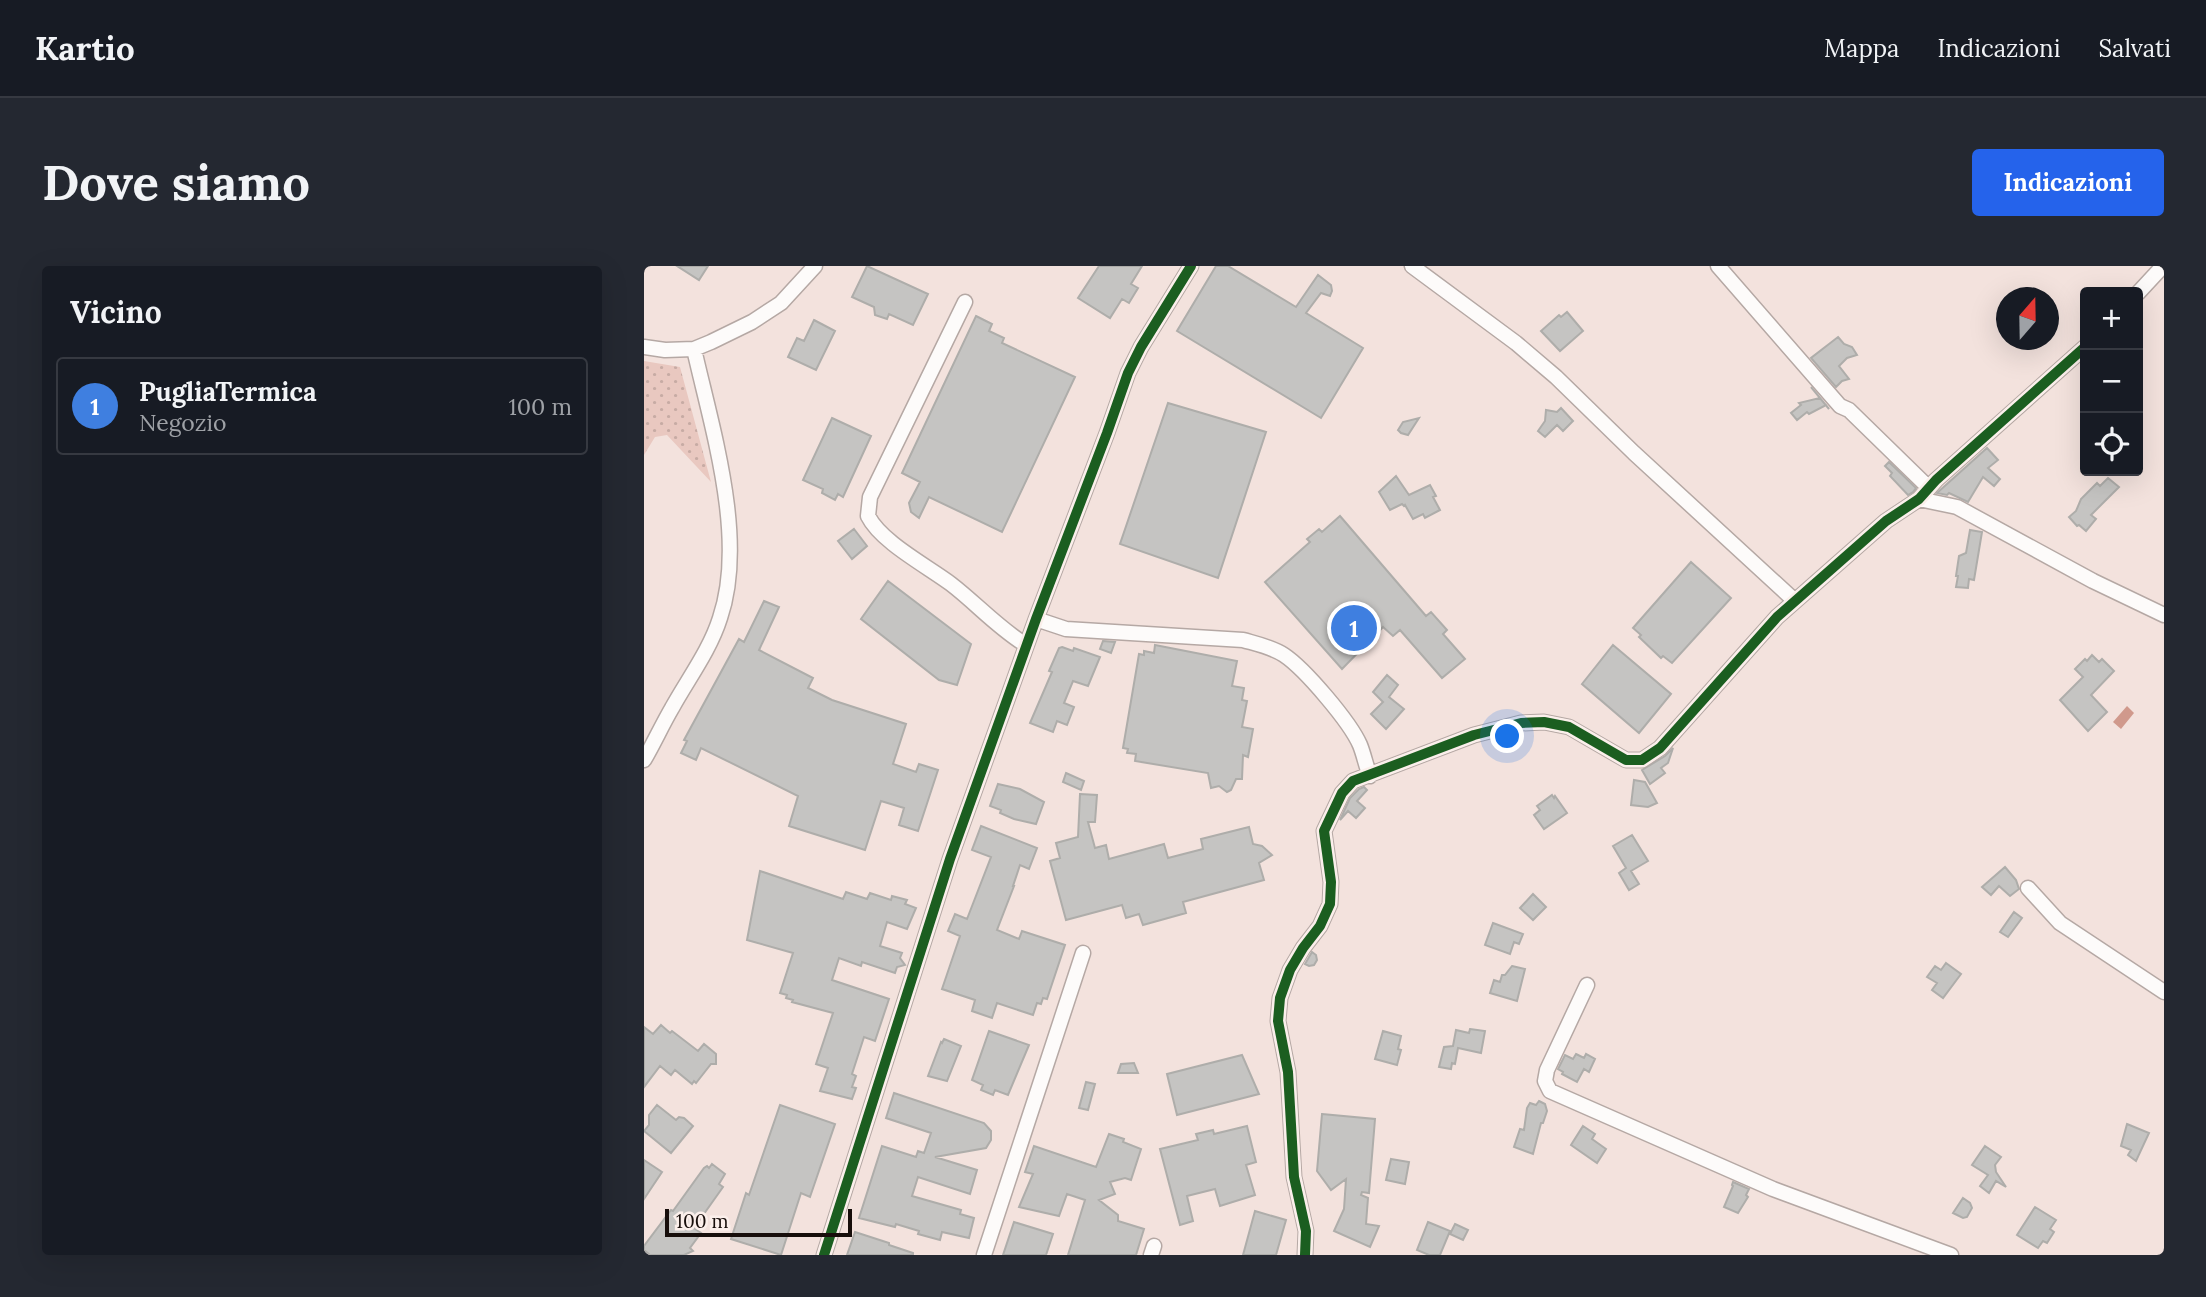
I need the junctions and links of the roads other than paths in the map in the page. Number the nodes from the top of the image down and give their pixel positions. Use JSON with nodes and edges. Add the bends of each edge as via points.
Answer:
{"nodes":[{"id":1,"x":815,"y":266,"type":"edge"},
{"id":2,"x":1191,"y":266,"type":"edge"},
{"id":3,"x":1412,"y":266,"type":"edge"},
{"id":4,"x":1718,"y":266,"type":"edge"},
{"id":5,"x":2163,"y":266,"type":"edge"},
{"id":6,"x":2143,"y":288,"type":"edge"},
{"id":7,"x":965,"y":302,"type":"dead end"},
{"id":8,"x":644,"y":347,"type":"edge"},
{"id":9,"x":694,"y":349,"type":"junction"},
{"id":10,"x":2082,"y":350,"type":"edge"},
{"id":11,"x":1924,"y":494,"type":"junction"},
{"id":12,"x":1795,"y":601,"type":"junction"},
{"id":13,"x":2164,"y":615,"type":"edge"},
{"id":14,"x":1035,"y":619,"type":"junction"},
{"id":15,"x":1026,"y":645,"type":"junction"},
{"id":16,"x":644,"y":760,"type":"edge"},
{"id":17,"x":1370,"y":776,"type":"junction"},
{"id":18,"x":2028,"y":888,"type":"dead end"},
{"id":19,"x":1083,"y":953,"type":"dead end"},
{"id":20,"x":1587,"y":985,"type":"dead end"},
{"id":21,"x":2164,"y":992,"type":"edge"},
{"id":22,"x":824,"y":1255,"type":"edge"},
{"id":23,"x":984,"y":1255,"type":"edge"},
{"id":24,"x":1305,"y":1255,"type":"edge"},
{"id":25,"x":1951,"y":1255,"type":"edge"}],
"edges":[{"from":1,"to":9,"type":"street","via":[[781,303]]},
{"from":2,"to":14,"type":"street","via":[[1128,373]]},
{"from":3,"to":12,"type":"street","via":[[1556,377]]},
{"from":4,"to":11,"type":"street"},
{"from":5,"to":6,"type":"street"},
{"from":7,"to":15,"type":"street","via":[[870,496],[868,516],[879,533]]},
{"from":8,"to":9,"type":"street"},
{"from":9,"to":16,"type":"street","via":[[722,474],[730,573],[711,641]]},
{"from":10,"to":11,"type":"street"},
{"from":11,"to":12,"type":"street"},
{"from":11,"to":13,"type":"street"},
{"from":12,"to":17,"type":"street","via":[[1660,748],[1642,760],[1626,761],[1569,727],[1521,723],[1474,735]]},
{"from":14,"to":15,"type":"street"},
{"from":14,"to":17,"type":"street","via":[[1066,629],[1244,640],[1262,645],[1283,655],[1321,692],[1359,743]]},
{"from":15,"to":22,"type":"street","via":[[950,859]]},
{"from":17,"to":24,"type":"street","via":[[1353,781],[1344,790],[1324,831],[1330,904],[1290,970],[1280,998],[1278,1021],[1288,1072],[1294,1177],[1306,1231]]},
{"from":18,"to":21,"type":"street","via":[[2060,923]]},
{"from":19,"to":23,"type":"street"},
{"from":20,"to":25,"type":"street","via":[[1547,1070],[1545,1082],[1550,1091],[1773,1189]]}]}
